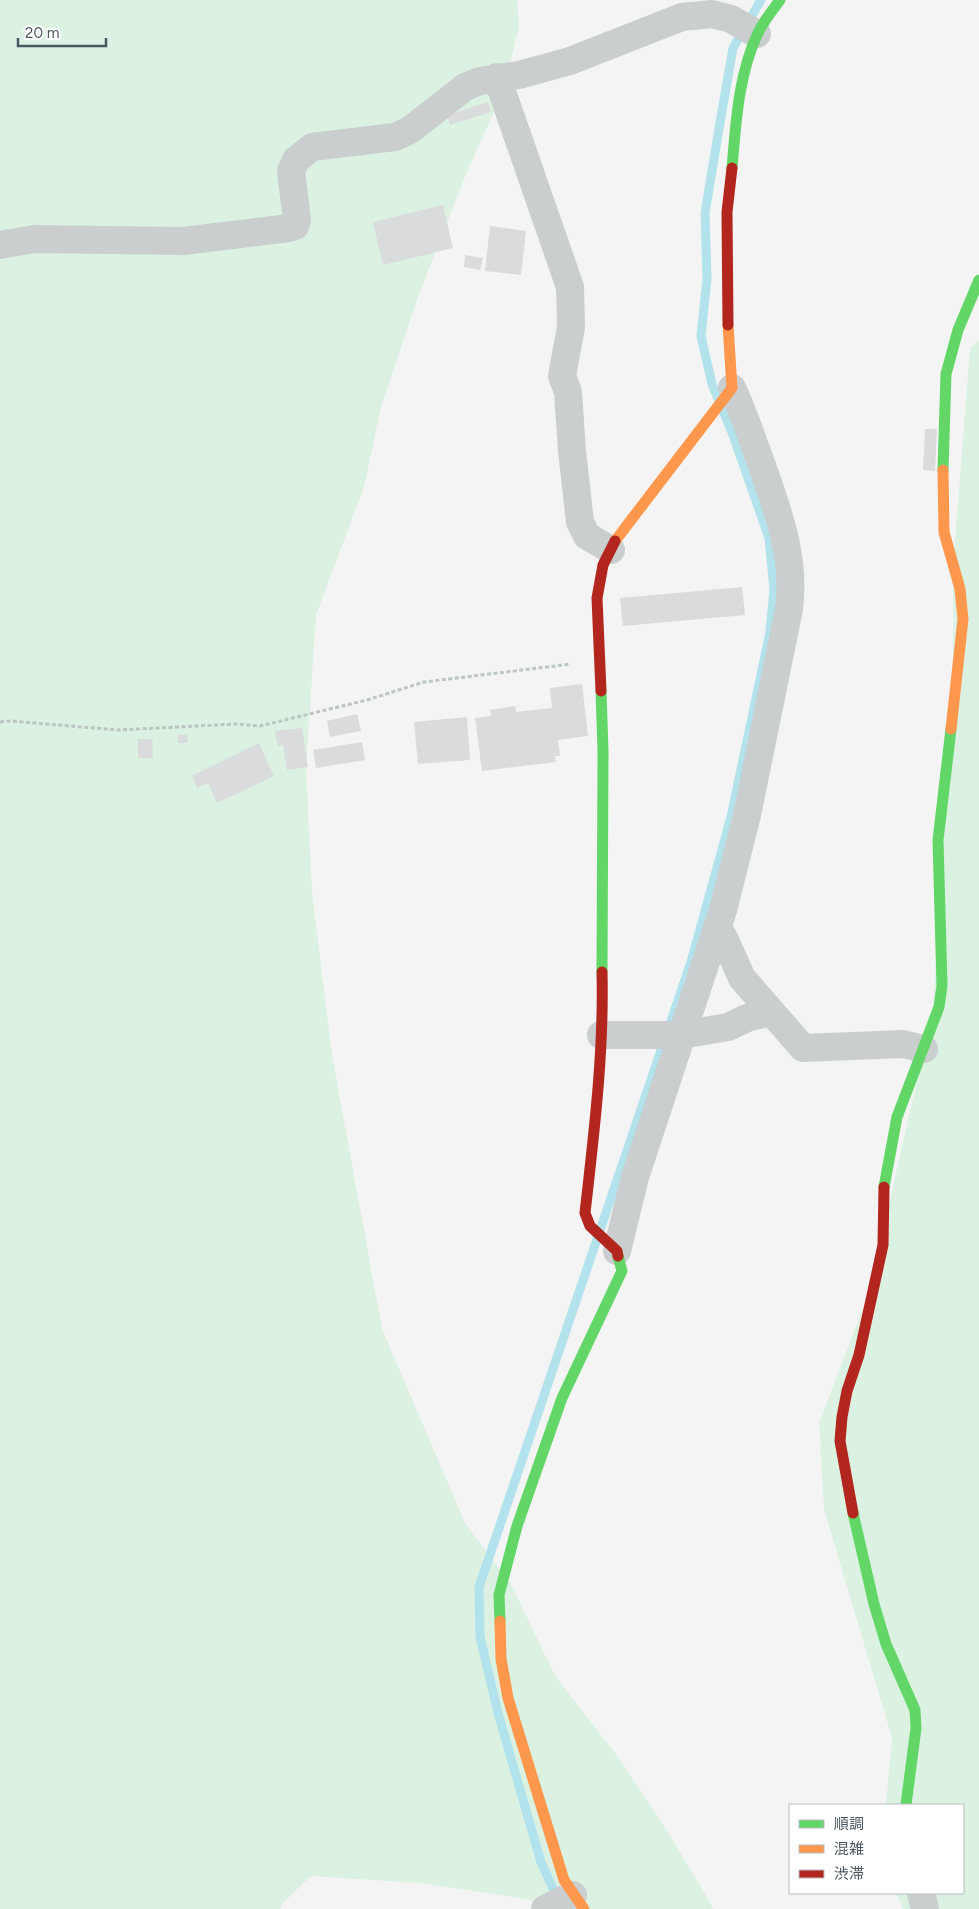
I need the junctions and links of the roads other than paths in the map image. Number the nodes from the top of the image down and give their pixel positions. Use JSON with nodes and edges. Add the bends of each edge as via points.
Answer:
{"nodes":[{"id":1,"x":780,"y":0,"type":"edge"},
{"id":2,"x":757,"y":34,"type":"junction"},
{"id":3,"x":497,"y":77,"type":"junction"},
{"id":4,"x":0,"y":245,"type":"edge"},
{"id":5,"x":979,"y":280,"type":"edge"},
{"id":6,"x":732,"y":388,"type":"junction"},
{"id":7,"x":610,"y":550,"type":"junction"},
{"id":8,"x":717,"y":927,"type":"junction"},
{"id":9,"x":771,"y":1012,"type":"junction"},
{"id":10,"x":601,"y":1035,"type":"junction"},
{"id":11,"x":682,"y":1035,"type":"junction"},
{"id":12,"x":924,"y":1049,"type":"junction"},
{"id":13,"x":617,"y":1251,"type":"junction"},
{"id":14,"x":906,"y":1804,"type":"edge"},
{"id":15,"x":921,"y":1894,"type":"edge"},
{"id":16,"x":578,"y":1902,"type":"edge"},
{"id":17,"x":545,"y":1909,"type":"edge"},
{"id":18,"x":925,"y":1909,"type":"edge"}],
"edges":[{"from":1,"to":2,"type":"street"},
{"from":2,"to":3,"type":"street","via":[[731,19],[696,14],[658,25],[570,61],[519,75]]},
{"from":2,"to":6,"type":"street","via":[[745,69],[738,105],[727,212],[726,299]]},
{"from":3,"to":4,"type":"street","via":[[465,87],[410,130],[394,137],[318,146],[303,153],[291,171],[295,226],[183,241],[34,239]]},
{"from":3,"to":7,"type":"street","via":[[570,287],[571,327],[562,376],[568,392],[580,522],[586,536]]},
{"from":5,"to":12,"type":"street","via":[[958,330],[946,374],[944,532],[960,590],[963,619],[938,840],[942,986],[939,1007]]},
{"from":6,"to":7,"type":"street"},
{"from":6,"to":8,"type":"street","via":[[782,522],[792,586],[747,815]]},
{"from":7,"to":10,"type":"street","via":[[603,565],[597,598],[603,752]]},
{"from":8,"to":9,"type":"street","via":[[742,978]]},
{"from":8,"to":11,"type":"street"},
{"from":9,"to":11,"type":"street","via":[[728,1027]]},
{"from":9,"to":12,"type":"street","via":[[808,1049],[903,1044]]},
{"from":10,"to":11,"type":"street"},
{"from":10,"to":13,"type":"street","via":[[585,1213],[590,1226]]},
{"from":11,"to":13,"type":"street","via":[[635,1177]]},
{"from":12,"to":14,"type":"street","via":[[897,1117],[890,1147],[884,1183],[883,1245],[842,1417],[840,1441],[874,1604],[886,1644],[915,1710],[916,1728]]},
{"from":13,"to":16,"type":"street","via":[[622,1271],[562,1398],[517,1526],[498,1595],[501,1659],[508,1698],[564,1880]]},
{"from":15,"to":18,"type":"street"},
{"from":16,"to":17,"type":"street"}]}
